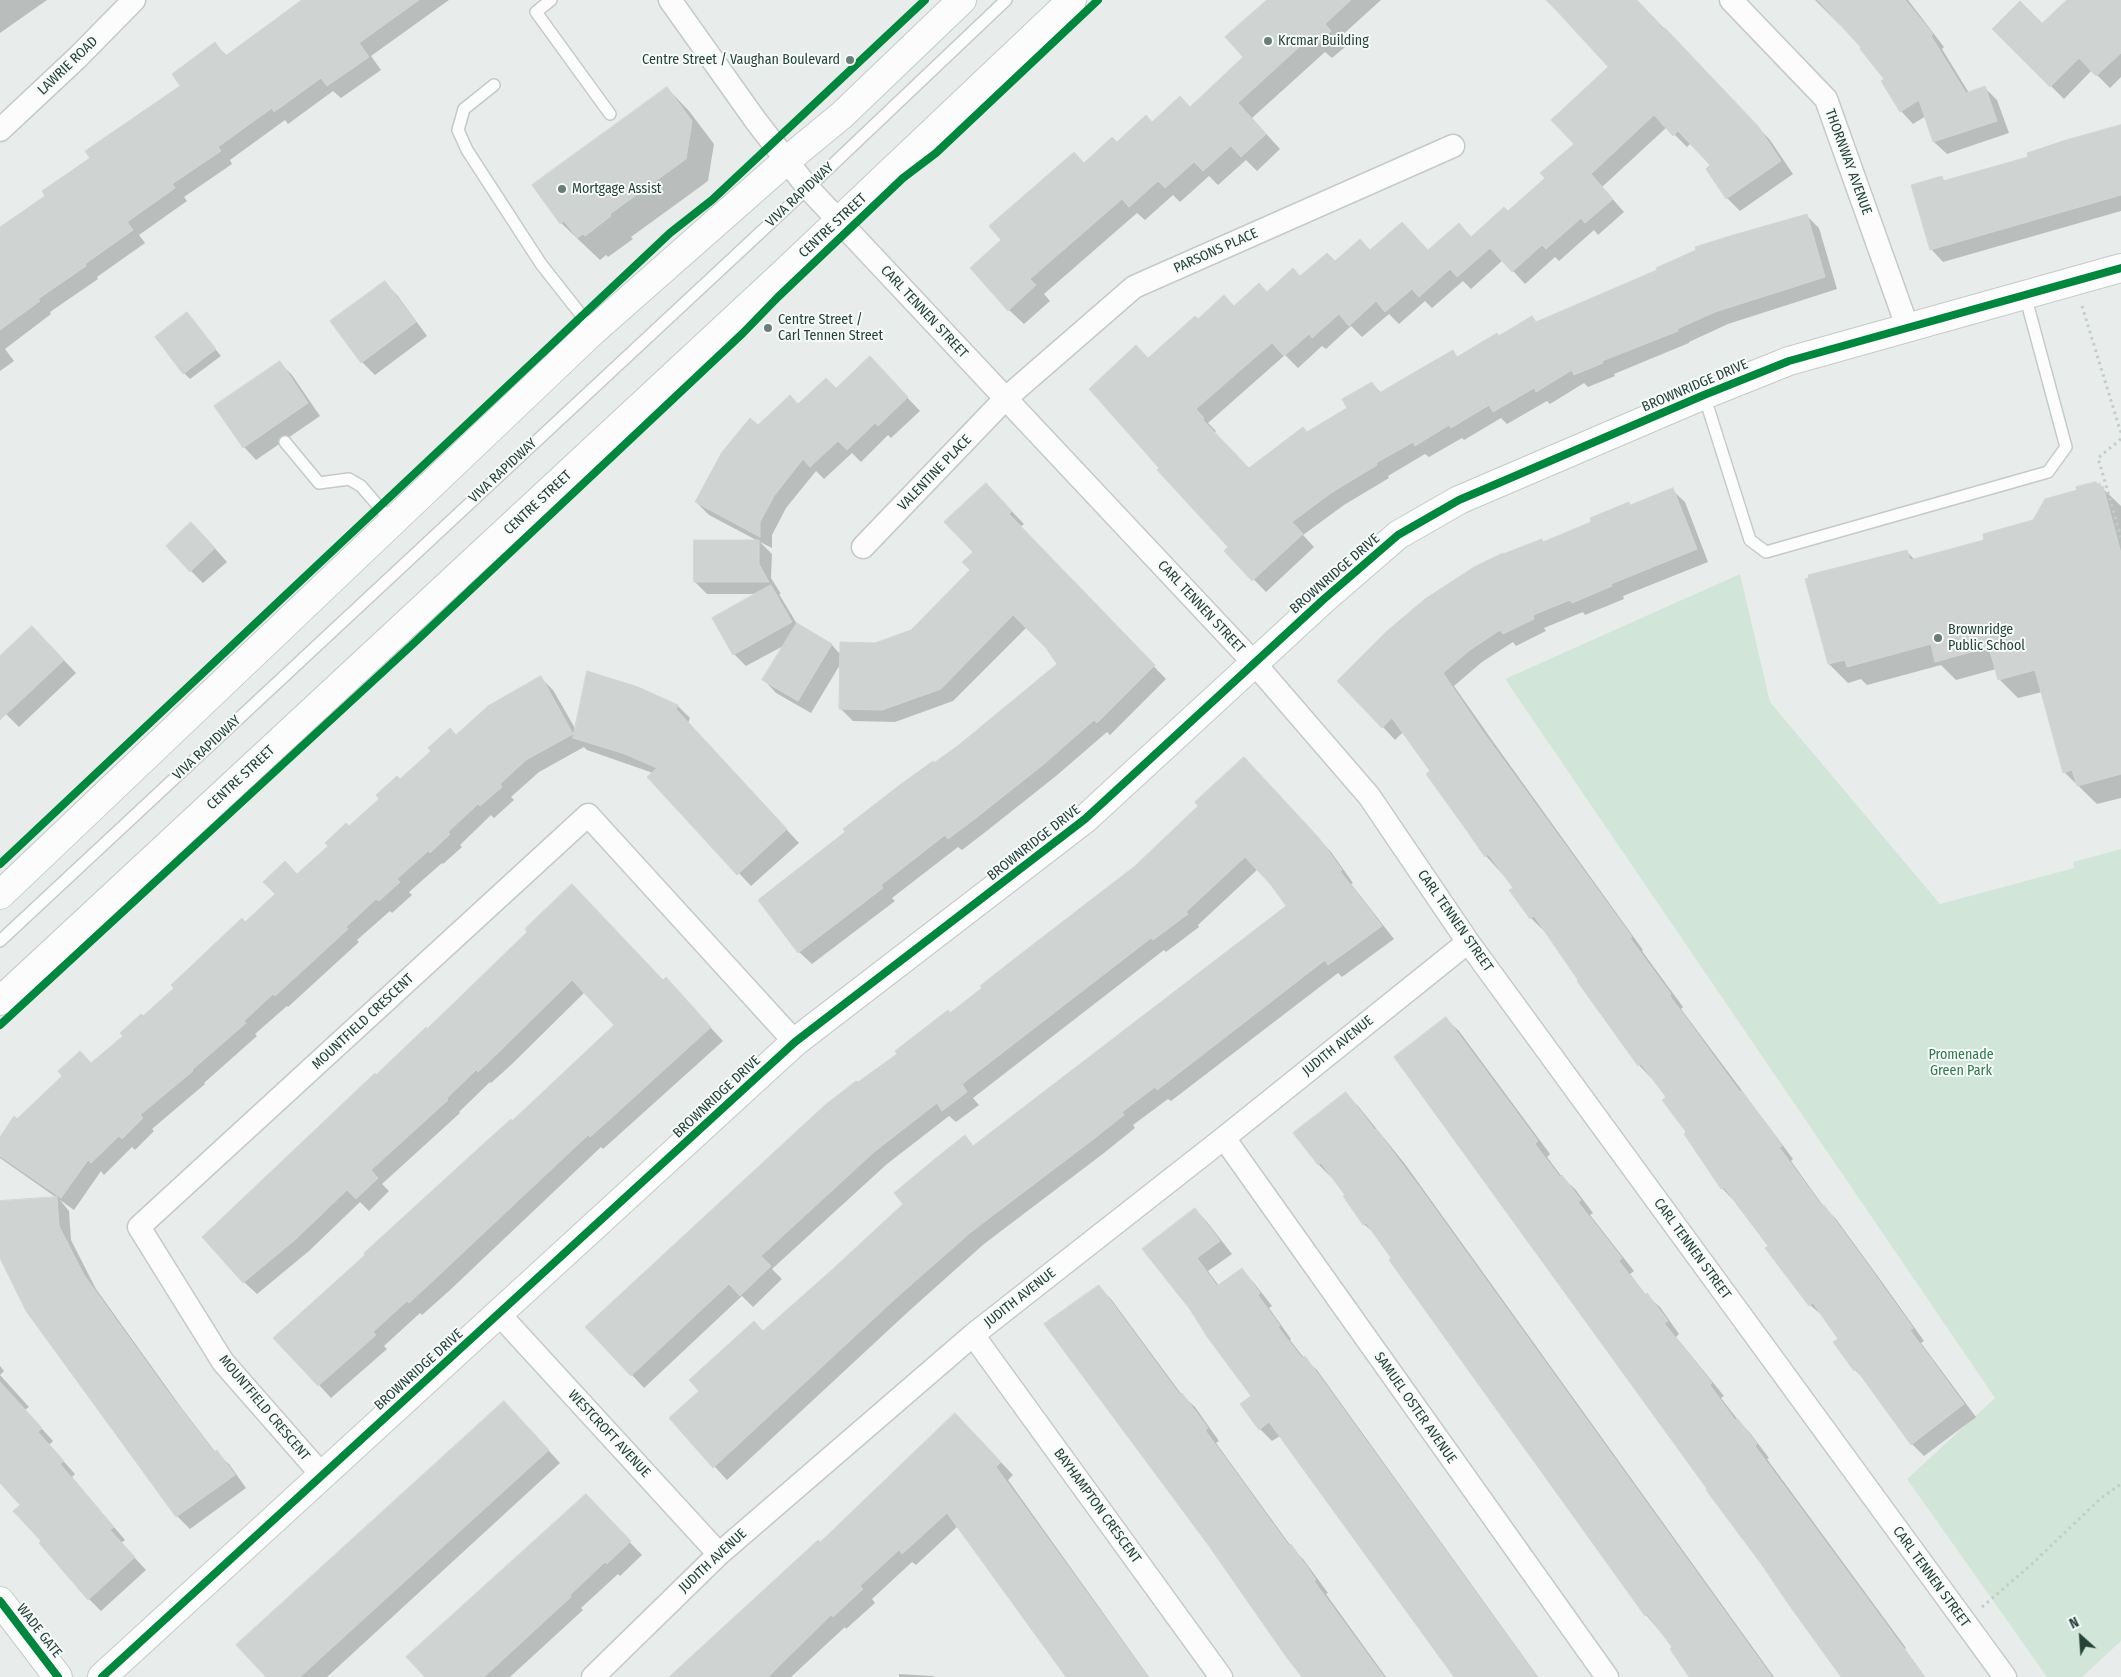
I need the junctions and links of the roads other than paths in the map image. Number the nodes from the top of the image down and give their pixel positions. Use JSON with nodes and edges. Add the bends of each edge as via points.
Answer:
{"nodes":[{"id":1,"x":134,"y":0,"type":"edge"},
{"id":2,"x":551,"y":0,"type":"edge"},
{"id":3,"x":670,"y":0,"type":"edge"},
{"id":4,"x":962,"y":0,"type":"edge"},
{"id":5,"x":1006,"y":0,"type":"edge"},
{"id":6,"x":1072,"y":0,"type":"edge"},
{"id":7,"x":1731,"y":0,"type":"edge"},
{"id":8,"x":494,"y":85,"type":"dead end"},
{"id":9,"x":610,"y":114,"type":"dead end"},
{"id":10,"x":0,"y":130,"type":"edge"},
{"id":11,"x":1453,"y":146,"type":"dead end"},
{"id":12,"x":786,"y":161,"type":"junction"},
{"id":13,"x":808,"y":188,"type":"junction"},
{"id":14,"x":838,"y":221,"type":"junction"},
{"id":15,"x":2121,"y":268,"type":"edge"},
{"id":16,"x":2025,"y":295,"type":"junction"},
{"id":17,"x":1907,"y":326,"type":"junction"},
{"id":18,"x":592,"y":332,"type":"junction"},
{"id":19,"x":1704,"y":395,"type":"junction"},
{"id":20,"x":1006,"y":399,"type":"junction"},
{"id":21,"x":285,"y":442,"type":"dead end"},
{"id":22,"x":392,"y":522,"type":"junction"},
{"id":23,"x":864,"y":547,"type":"dead end"},
{"id":24,"x":1254,"y":664,"type":"junction"},
{"id":25,"x":0,"y":895,"type":"edge"},
{"id":26,"x":0,"y":941,"type":"edge"},
{"id":27,"x":1468,"y":942,"type":"junction"},
{"id":28,"x":0,"y":1001,"type":"edge"},
{"id":29,"x":795,"y":1042,"type":"junction"},
{"id":30,"x":1224,"y":1138,"type":"junction"},
{"id":31,"x":499,"y":1314,"type":"junction"},
{"id":32,"x":973,"y":1335,"type":"junction"},
{"id":33,"x":322,"y":1475,"type":"junction"},
{"id":34,"x":719,"y":1554,"type":"junction"},
{"id":35,"x":0,"y":1601,"type":"edge"},
{"id":36,"x":58,"y":1677,"type":"edge"},
{"id":37,"x":102,"y":1677,"type":"edge"},
{"id":38,"x":593,"y":1677,"type":"edge"},
{"id":39,"x":1221,"y":1677,"type":"edge"},
{"id":40,"x":1607,"y":1677,"type":"edge"},
{"id":41,"x":2005,"y":1677,"type":"edge"}],
"edges":[{"from":1,"to":10,"type":"street","name":"LAWRIE ROAD","via":[[78,58]]},
{"from":2,"to":9,"type":"lane","via":[[536,12]]},
{"from":3,"to":12,"type":"street","name":"CARL TENNEN STREET"},
{"from":4,"to":12,"type":"main road","via":[[842,115]]},
{"from":5,"to":13,"type":"lane","name":"VIVA RAPIDWAY"},
{"from":6,"to":14,"type":"main road","name":"CENTRE STREET"},
{"from":7,"to":17,"type":"street","name":"THORNWAY AVENUE","via":[[1826,99]]},
{"from":8,"to":18,"type":"lane","via":[[464,109],[458,130],[467,150],[541,264]]},
{"from":11,"to":20,"type":"street","name":"PARSONS PLACE","via":[[1134,287]]},
{"from":12,"to":13,"type":"street","name":"CARL TENNEN STREET"},
{"from":12,"to":18,"type":"main road"},
{"from":13,"to":14,"type":"street","name":"CARL TENNEN STREET"},
{"from":13,"to":26,"type":"lane","name":"VIVA RAPIDWAY"},
{"from":14,"to":20,"type":"street","name":"CARL TENNEN STREET"},
{"from":14,"to":28,"type":"main road","name":"CENTRE STREET"},
{"from":15,"to":16,"type":"main road","name":"BROWNRIDGE DRIVE"},
{"from":16,"to":17,"type":"main road","name":"BROWNRIDGE DRIVE"},
{"from":16,"to":19,"type":"lane","via":[[2066,447],[2048,472],[1766,552],[1750,540]]},
{"from":17,"to":19,"type":"main road","name":"BROWNRIDGE DRIVE","via":[[1789,361]]},
{"from":18,"to":22,"type":"main road"},
{"from":19,"to":24,"type":"main road","name":"BROWNRIDGE DRIVE","via":[[1459,500],[1398,535]]},
{"from":20,"to":23,"type":"street","name":"VALENTINE PLACE"},
{"from":20,"to":24,"type":"street","name":"CARL TENNEN STREET"},
{"from":21,"to":22,"type":"lane","via":[[319,483],[349,479],[361,486]]},
{"from":22,"to":25,"type":"main road"},
{"from":24,"to":27,"type":"street","name":"CARL TENNEN STREET","via":[[1369,796]]},
{"from":24,"to":29,"type":"main road","name":"BROWNRIDGE DRIVE","via":[[1085,819]]},
{"from":27,"to":30,"type":"street","name":"JUDITH AVENUE"},
{"from":27,"to":41,"type":"street","name":"CARL TENNEN STREET"},
{"from":29,"to":31,"type":"main road","name":"BROWNRIDGE DRIVE"},
{"from":29,"to":33,"type":"street","name":"MOUNTFIELD CRESCENT","via":[[588,815],[139,1227],[223,1362]]},
{"from":30,"to":32,"type":"street","name":"JUDITH AVENUE"},
{"from":30,"to":40,"type":"street","name":"SAMUEL OSTER AVENUE"},
{"from":31,"to":33,"type":"main road","name":"BROWNRIDGE DRIVE"},
{"from":31,"to":34,"type":"street","name":"WESTCROFT AVENUE"},
{"from":32,"to":34,"type":"street","name":"JUDITH AVENUE"},
{"from":32,"to":39,"type":"street","name":"BAYHAMPTON CRESCENT"},
{"from":33,"to":37,"type":"main road","name":"BROWNRIDGE DRIVE"},
{"from":34,"to":38,"type":"street","name":"JUDITH AVENUE"},
{"from":35,"to":36,"type":"main road","name":"WADE GATE"}]}
